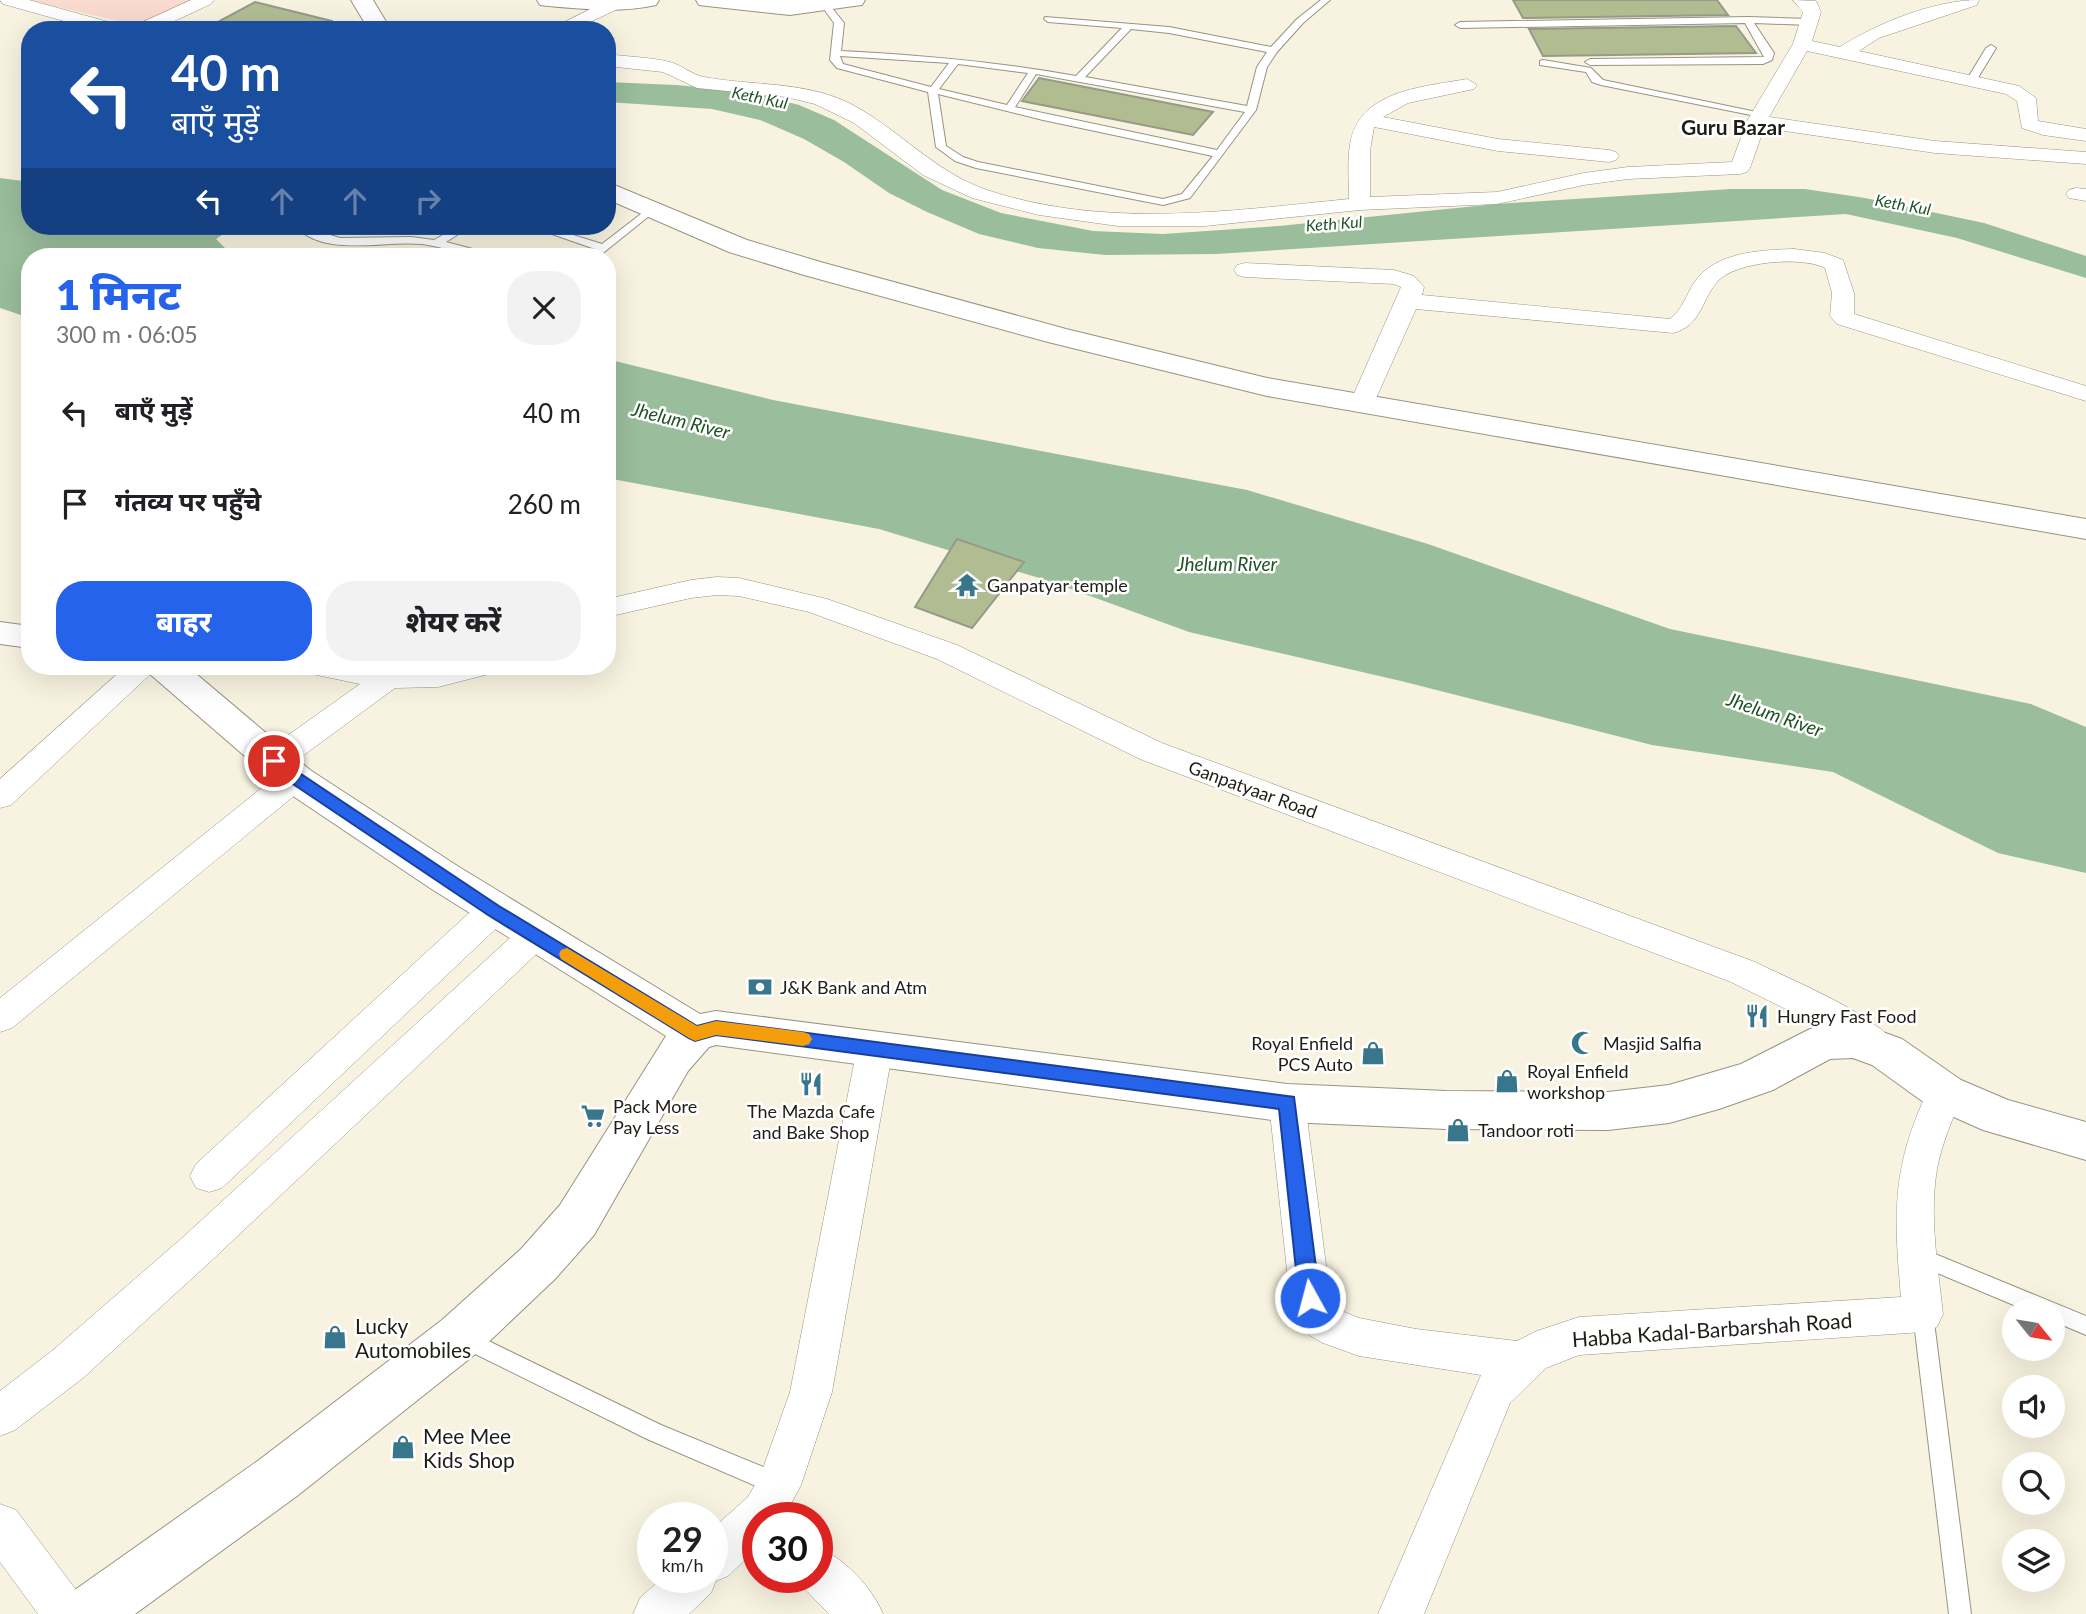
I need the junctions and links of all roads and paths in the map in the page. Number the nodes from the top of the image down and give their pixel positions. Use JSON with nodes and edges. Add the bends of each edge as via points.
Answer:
{"nodes":[{"id":1,"x":9,"y":0,"type":"edge"},
{"id":2,"x":205,"y":0,"type":"edge"},
{"id":3,"x":362,"y":0,"type":"edge"},
{"id":4,"x":548,"y":0,"type":"edge"},
{"id":5,"x":648,"y":0,"type":"edge"},
{"id":6,"x":707,"y":0,"type":"edge"},
{"id":7,"x":714,"y":0,"type":"edge"},
{"id":8,"x":854,"y":0,"type":"edge"},
{"id":9,"x":1326,"y":0,"type":"edge"},
{"id":10,"x":1802,"y":0,"type":"edge"},
{"id":11,"x":1971,"y":1,"type":"edge"},
{"id":12,"x":614,"y":4,"type":"junction"},
{"id":13,"x":825,"y":5,"type":"junction"},
{"id":14,"x":1048,"y":19,"type":"dead end"},
{"id":15,"x":1748,"y":20,"type":"junction"},
{"id":16,"x":85,"y":21,"type":"edge"},
{"id":17,"x":160,"y":21,"type":"edge"},
{"id":18,"x":375,"y":21,"type":"edge"},
{"id":19,"x":577,"y":21,"type":"edge"},
{"id":20,"x":1810,"y":22,"type":"junction"},
{"id":21,"x":1130,"y":25,"type":"junction"},
{"id":22,"x":1460,"y":25,"type":"dead end"},
{"id":23,"x":1802,"y":44,"type":"junction"},
{"id":24,"x":1991,"y":48,"type":"dead end"},
{"id":25,"x":1273,"y":50,"type":"junction"},
{"id":26,"x":835,"y":53,"type":"junction"},
{"id":27,"x":1843,"y":53,"type":"junction"},
{"id":28,"x":616,"y":61,"type":"edge"},
{"id":29,"x":956,"y":61,"type":"junction"},
{"id":30,"x":1543,"y":62,"type":"dead end"},
{"id":31,"x":1590,"y":62,"type":"dead end"},
{"id":32,"x":1034,"y":71,"type":"junction"},
{"id":33,"x":1078,"y":79,"type":"junction"},
{"id":34,"x":1971,"y":81,"type":"junction"},
{"id":35,"x":1467,"y":85,"type":"dead end"},
{"id":36,"x":933,"y":90,"type":"junction"},
{"id":37,"x":1009,"y":109,"type":"junction"},
{"id":38,"x":1251,"y":110,"type":"junction"},
{"id":39,"x":1759,"y":118,"type":"junction"},
{"id":40,"x":1369,"y":120,"type":"junction"},
{"id":41,"x":2086,"y":135,"type":"edge"},
{"id":42,"x":1220,"y":154,"type":"junction"},
{"id":43,"x":1609,"y":156,"type":"dead end"},
{"id":44,"x":2086,"y":158,"type":"edge"},
{"id":45,"x":616,"y":194,"type":"edge"},
{"id":46,"x":1360,"y":204,"type":"junction"},
{"id":47,"x":650,"y":210,"type":"junction"},
{"id":48,"x":316,"y":235,"type":"edge"},
{"id":49,"x":450,"y":235,"type":"edge"},
{"id":50,"x":563,"y":235,"type":"edge"},
{"id":51,"x":434,"y":244,"type":"junction"},
{"id":52,"x":453,"y":248,"type":"edge"},
{"id":53,"x":604,"y":248,"type":"joint"},
{"id":54,"x":1245,"y":270,"type":"dead end"},
{"id":55,"x":1408,"y":301,"type":"junction"},
{"id":56,"x":2086,"y":394,"type":"edge"},
{"id":57,"x":1361,"y":405,"type":"junction"},
{"id":58,"x":2086,"y":529,"type":"edge"},
{"id":59,"x":616,"y":606,"type":"edge"},
{"id":60,"x":0,"y":633,"type":"edge"},
{"id":61,"x":21,"y":636,"type":"edge"},
{"id":62,"x":156,"y":675,"type":"edge"},
{"id":63,"x":173,"y":675,"type":"edge"},
{"id":64,"x":361,"y":675,"type":"edge"},
{"id":65,"x":447,"y":675,"type":"edge"},
{"id":66,"x":386,"y":680,"type":"junction"},
{"id":67,"x":285,"y":770,"type":"junction"},
{"id":68,"x":0,"y":797,"type":"edge"},
{"id":69,"x":494,"y":911,"type":"junction"},
{"id":70,"x":535,"y":935,"type":"junction"},
{"id":71,"x":0,"y":1018,"type":"edge"},
{"id":72,"x":695,"y":1033,"type":"junction"},
{"id":73,"x":875,"y":1048,"type":"junction"},
{"id":74,"x":1887,"y":1052,"type":"junction"},
{"id":75,"x":1945,"y":1093,"type":"junction"},
{"id":76,"x":1287,"y":1102,"type":"junction"},
{"id":77,"x":2086,"y":1141,"type":"edge"},
{"id":78,"x":209,"y":1176,"type":"dead end"},
{"id":79,"x":1918,"y":1256,"type":"junction"},
{"id":80,"x":2020,"y":1298,"type":"edge"},
{"id":81,"x":1923,"y":1314,"type":"junction"},
{"id":82,"x":2065,"y":1317,"type":"edge"},
{"id":83,"x":2086,"y":1326,"type":"edge"},
{"id":84,"x":460,"y":1336,"type":"junction"},
{"id":85,"x":1520,"y":1361,"type":"junction"},
{"id":86,"x":0,"y":1416,"type":"edge"},
{"id":87,"x":765,"y":1502,"type":"edge"},
{"id":88,"x":771,"y":1502,"type":"edge"},
{"id":89,"x":0,"y":1526,"type":"edge"},
{"id":90,"x":742,"y":1532,"type":"edge"},
{"id":91,"x":728,"y":1545,"type":"edge"},
{"id":92,"x":833,"y":1586,"type":"edge"},
{"id":93,"x":678,"y":1593,"type":"edge"},
{"id":94,"x":66,"y":1614,"type":"edge"},
{"id":95,"x":89,"y":1614,"type":"edge"},
{"id":96,"x":656,"y":1614,"type":"edge"},
{"id":97,"x":860,"y":1614,"type":"edge"},
{"id":98,"x":1401,"y":1614,"type":"edge"},
{"id":99,"x":1960,"y":1614,"type":"edge"}],
"edges":[{"from":1,"to":16,"type":"street"},
{"from":2,"to":17,"type":"street"},
{"from":3,"to":18,"type":"street"},
{"from":4,"to":12,"type":"street"},
{"from":5,"to":12,"type":"street"},
{"from":6,"to":7,"type":"street"},
{"from":7,"to":13,"type":"street","via":[[767,7]]},
{"from":8,"to":13,"type":"street"},
{"from":9,"to":25,"type":"lane"},
{"from":10,"to":20,"type":"street","via":[[1810,5]]},
{"from":11,"to":27,"type":"street","via":[[1873,34]]},
{"from":12,"to":19,"type":"street"},
{"from":13,"to":26,"type":"lane","via":[[839,23]]},
{"from":14,"to":21,"type":"lane"},
{"from":15,"to":20,"type":"lane"},
{"from":15,"to":22,"type":"lane"},
{"from":15,"to":31,"type":"lane","via":[[1769,53],[1763,61]]},
{"from":20,"to":23,"type":"street"},
{"from":21,"to":25,"type":"lane"},
{"from":21,"to":33,"type":"lane"},
{"from":23,"to":27,"type":"street"},
{"from":23,"to":39,"type":"street"},
{"from":24,"to":34,"type":"lane"},
{"from":25,"to":38,"type":"lane","via":[[1262,67]]},
{"from":26,"to":29,"type":"lane"},
{"from":26,"to":36,"type":"lane","via":[[840,66]]},
{"from":27,"to":34,"type":"street"},
{"from":28,"to":46,"type":"street","via":[[667,67],[697,82],[786,91],[822,100],[861,119],[907,156],[954,183],[1039,209],[1154,221]]},
{"from":29,"to":32,"type":"lane"},
{"from":29,"to":36,"type":"lane"},
{"from":30,"to":39,"type":"lane","via":[[1588,70],[1601,82]]},
{"from":32,"to":33,"type":"lane"},
{"from":32,"to":37,"type":"lane"},
{"from":33,"to":38,"type":"lane"},
{"from":34,"to":41,"type":"street","via":[[2022,94],[2027,121],[2035,127]]},
{"from":35,"to":40,"type":"street","via":[[1392,102]]},
{"from":36,"to":37,"type":"lane"},
{"from":36,"to":42,"type":"lane","via":[[941,147],[976,165],[1163,202],[1186,196]]},
{"from":37,"to":42,"type":"lane"},
{"from":38,"to":42,"type":"lane"},
{"from":39,"to":44,"type":"street","via":[[1934,147]]},
{"from":39,"to":46,"type":"street","via":[[1740,168],[1628,173],[1497,198]]},
{"from":40,"to":43,"type":"street","via":[[1498,145]]},
{"from":40,"to":46,"type":"street","via":[[1360,143]]},
{"from":45,"to":47,"type":"street"},
{"from":47,"to":53,"type":"lane"},
{"from":47,"to":57,"type":"street","via":[[738,246],[944,306],[1266,387]]},
{"from":48,"to":51,"type":"lane","via":[[342,242]]},
{"from":49,"to":51,"type":"lane"},
{"from":50,"to":53,"type":"lane"},
{"from":51,"to":52,"type":"lane"},
{"from":54,"to":55,"type":"street","via":[[1401,278],[1412,285]]},
{"from":55,"to":56,"type":"street","via":[[1673,326],[1682,321],[1707,279],[1724,267],[1762,257],[1819,258],[1835,265],[1845,319]]},
{"from":55,"to":57,"type":"street"},
{"from":57,"to":58,"type":"street"},
{"from":59,"to":74,"type":"street","name":"Ganpatyaar Road","via":[[691,589],[739,587],[817,605],[887,629],[947,652],[1151,751],[1743,972],[1824,1012]]},
{"from":60,"to":61,"type":"street"},
{"from":62,"to":68,"type":"street"},
{"from":63,"to":67,"type":"street"},
{"from":64,"to":66,"type":"street"},
{"from":65,"to":66,"type":"street"},
{"from":66,"to":67,"type":"street"},
{"from":67,"to":69,"type":"street"},
{"from":67,"to":71,"type":"street"},
{"from":69,"to":70,"type":"street"},
{"from":69,"to":78,"type":"street"},
{"from":70,"to":72,"type":"street"},
{"from":70,"to":86,"type":"street","via":[[196,1250],[68,1364]]},
{"from":72,"to":73,"type":"street","via":[[716,1028]]},
{"from":72,"to":84,"type":"street","via":[[654,1087],[577,1220]]},
{"from":73,"to":76,"type":"street"},
{"from":73,"to":88,"type":"street","via":[[811,1392]]},
{"from":74,"to":75,"type":"street"},
{"from":74,"to":76,"type":"street","via":[[1855,1040],[1823,1042],[1719,1091],[1669,1104],[1608,1111],[1446,1110]]},
{"from":75,"to":77,"type":"street","via":[[1999,1117]]},
{"from":75,"to":79,"type":"street","via":[[1917,1177]]},
{"from":76,"to":85,"type":"street","via":[[1310,1298],[1323,1321],[1344,1334]]},
{"from":79,"to":80,"type":"lane"},
{"from":79,"to":81,"type":"street"},
{"from":81,"to":85,"type":"street","name":"Habba Kadal-Barbarshah Road","via":[[1579,1336],[1549,1343]]},
{"from":81,"to":99,"type":"lane"},
{"from":82,"to":83,"type":"lane"},
{"from":84,"to":87,"type":"lane","via":[[654,1432]]},
{"from":84,"to":95,"type":"street","via":[[278,1478]]},
{"from":85,"to":98,"type":"street","name":"Habba Kadal-Barbarshah Road","via":[[1495,1390]]},
{"from":89,"to":94,"type":"street"},
{"from":90,"to":91,"type":"street"},
{"from":92,"to":97,"type":"street"},
{"from":93,"to":96,"type":"street"}]}
